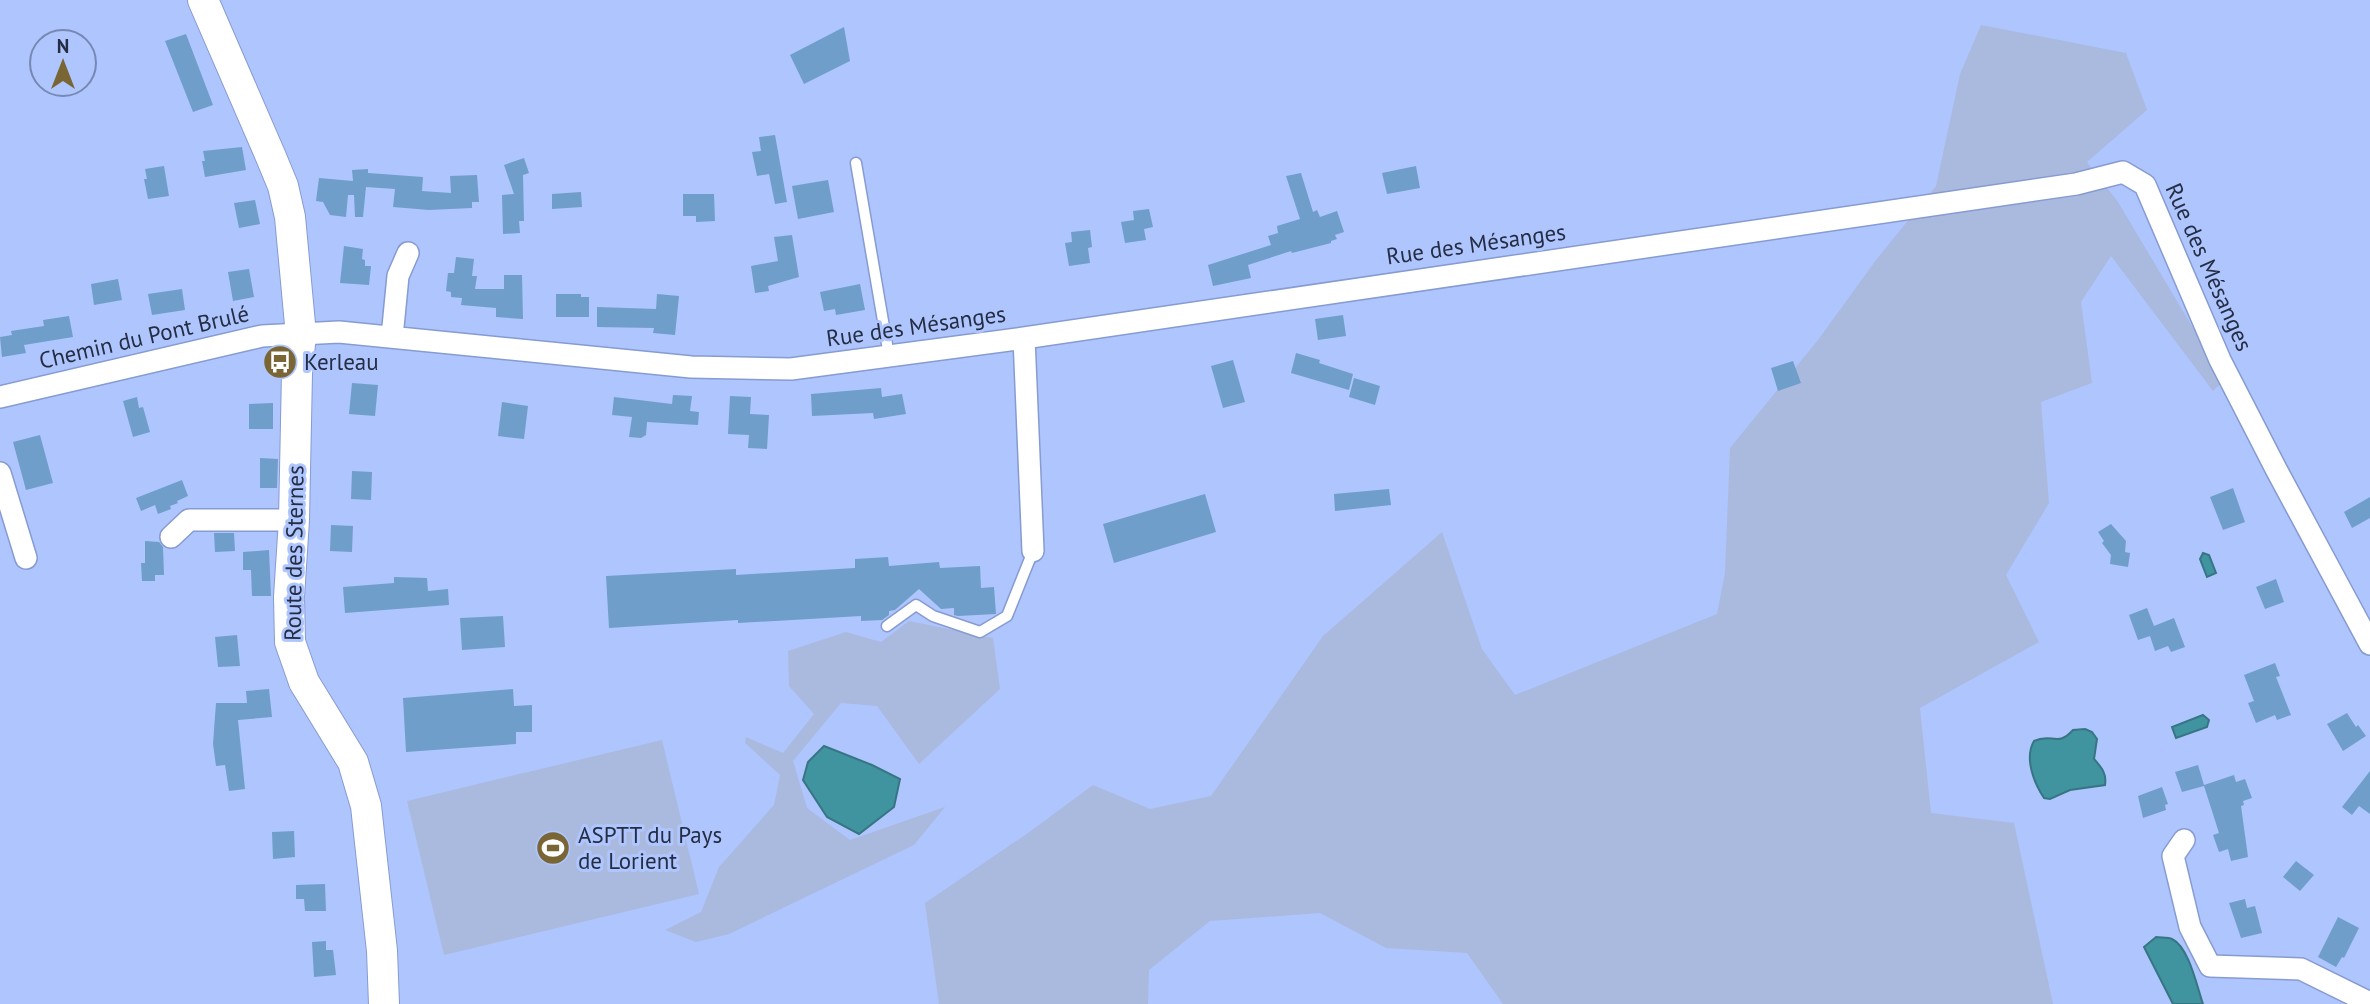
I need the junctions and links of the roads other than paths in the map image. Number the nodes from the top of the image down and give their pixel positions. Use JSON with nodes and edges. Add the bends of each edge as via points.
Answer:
{"nodes":[{"id":1,"x":203,"y":0,"type":"edge"},
{"id":2,"x":856,"y":163,"type":"dead end"},
{"id":3,"x":408,"y":253,"type":"dead end"},
{"id":4,"x":301,"y":335,"type":"junction"},
{"id":5,"x":392,"y":337,"type":"junction"},
{"id":6,"x":1024,"y":338,"type":"junction"},
{"id":7,"x":889,"y":356,"type":"junction"},
{"id":8,"x":0,"y":397,"type":"edge"},
{"id":9,"x":0,"y":473,"type":"edge"},
{"id":10,"x":294,"y":520,"type":"junction"},
{"id":11,"x":171,"y":537,"type":"dead end"},
{"id":12,"x":1033,"y":551,"type":"joint"},
{"id":13,"x":26,"y":558,"type":"dead end"},
{"id":14,"x":887,"y":625,"type":"dead end"},
{"id":15,"x":2370,"y":645,"type":"edge"},
{"id":16,"x":2184,"y":841,"type":"dead end"},
{"id":17,"x":2370,"y":1003,"type":"edge"},
{"id":18,"x":384,"y":1004,"type":"edge"}],
"edges":[{"from":1,"to":4,"type":"street","name":"Route des Sternes","via":[[283,186],[295,252]]},
{"from":2,"to":7,"type":"lane"},
{"from":3,"to":5,"type":"street","via":[[398,276]]},
{"from":4,"to":5,"type":"street","name":"Rue des Mésanges","via":[[339,332]]},
{"from":4,"to":8,"type":"street","name":"Chemin du Pont Brulé","via":[[262,336]]},
{"from":4,"to":10,"type":"street","name":"Route des Sternes"},
{"from":5,"to":7,"type":"street","name":"Rue des Mésanges","via":[[691,367],[790,369]]},
{"from":6,"to":7,"type":"street","name":"Rue des Mésanges"},
{"from":6,"to":12,"type":"street"},
{"from":6,"to":15,"type":"street","name":"Rue des Mésanges","via":[[2076,184],[2123,172],[2145,186],[2220,360]]},
{"from":9,"to":13,"type":"street"},
{"from":10,"to":11,"type":"street","via":[[189,520]]},
{"from":10,"to":18,"type":"street","name":"Route des Sternes","via":[[290,642],[304,682],[353,762],[366,806]]},
{"from":12,"to":14,"type":"lane","via":[[1007,616],[980,632],[933,616],[916,605]]},
{"from":16,"to":17,"type":"street","via":[[2173,856],[2190,927],[2210,966],[2301,969]]}]}
